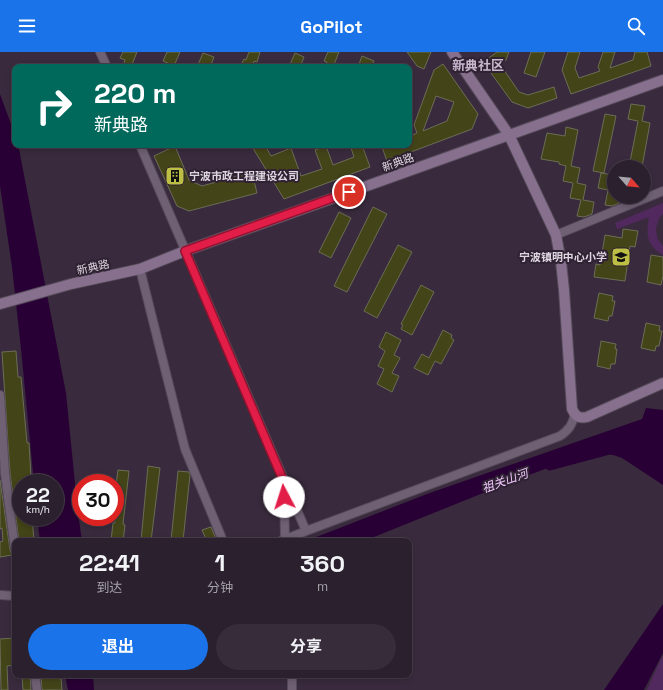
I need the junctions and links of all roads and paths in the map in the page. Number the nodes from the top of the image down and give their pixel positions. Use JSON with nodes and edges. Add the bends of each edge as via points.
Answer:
{"nodes":[{"id":1,"x":100,"y":52,"type":"edge"},
{"id":2,"x":452,"y":52,"type":"edge"},
{"id":3,"x":105,"y":64,"type":"edge"},
{"id":4,"x":663,"y":80,"type":"edge"},
{"id":5,"x":509,"y":135,"type":"junction"},
{"id":6,"x":141,"y":148,"type":"edge"},
{"id":7,"x":663,"y":191,"type":"edge"},
{"id":8,"x":556,"y":235,"type":"junction"},
{"id":9,"x":185,"y":251,"type":"junction"},
{"id":10,"x":140,"y":269,"type":"junction"},
{"id":11,"x":0,"y":304,"type":"edge"},
{"id":12,"x":663,"y":383,"type":"edge"},
{"id":13,"x":0,"y":395,"type":"edge"},
{"id":14,"x":575,"y":414,"type":"junction"},
{"id":15,"x":284,"y":482,"type":"junction"},
{"id":16,"x":306,"y":531,"type":"junction"},
{"id":17,"x":14,"y":538,"type":"edge"},
{"id":18,"x":222,"y":538,"type":"edge"},
{"id":19,"x":284,"y":538,"type":"edge"},
{"id":20,"x":289,"y":538,"type":"edge"},
{"id":21,"x":0,"y":595,"type":"edge"},
{"id":22,"x":12,"y":596,"type":"edge"},
{"id":23,"x":35,"y":678,"type":"edge"},
{"id":24,"x":292,"y":678,"type":"edge"},
{"id":25,"x":37,"y":690,"type":"edge"},
{"id":26,"x":292,"y":690,"type":"edge"}],
"edges":[{"from":1,"to":3,"type":"street"},
{"from":2,"to":5,"type":"main road"},
{"from":4,"to":5,"type":"main road","name":"新典路"},
{"from":5,"to":8,"type":"main road"},
{"from":5,"to":9,"type":"main road","name":"新典路"},
{"from":6,"to":9,"type":"street"},
{"from":7,"to":8,"type":"street"},
{"from":8,"to":14,"type":"main road","via":[[564,290],[572,408]]},
{"from":9,"to":10,"type":"main road","name":"新典路"},
{"from":9,"to":15,"type":"street"},
{"from":10,"to":11,"type":"main road","name":"新典路","via":[[71,284]]},
{"from":10,"to":18,"type":"street","via":[[185,449]]},
{"from":12,"to":14,"type":"main road","via":[[587,417],[578,418]]},
{"from":13,"to":17,"type":"street","via":[[5,474]]},
{"from":14,"to":16,"type":"street","via":[[568,431],[560,436]]},
{"from":15,"to":16,"type":"street"},
{"from":15,"to":19,"type":"street"},
{"from":16,"to":20,"type":"street"},
{"from":21,"to":22,"type":"street"},
{"from":23,"to":25,"type":"street"},
{"from":24,"to":26,"type":"street"}]}
